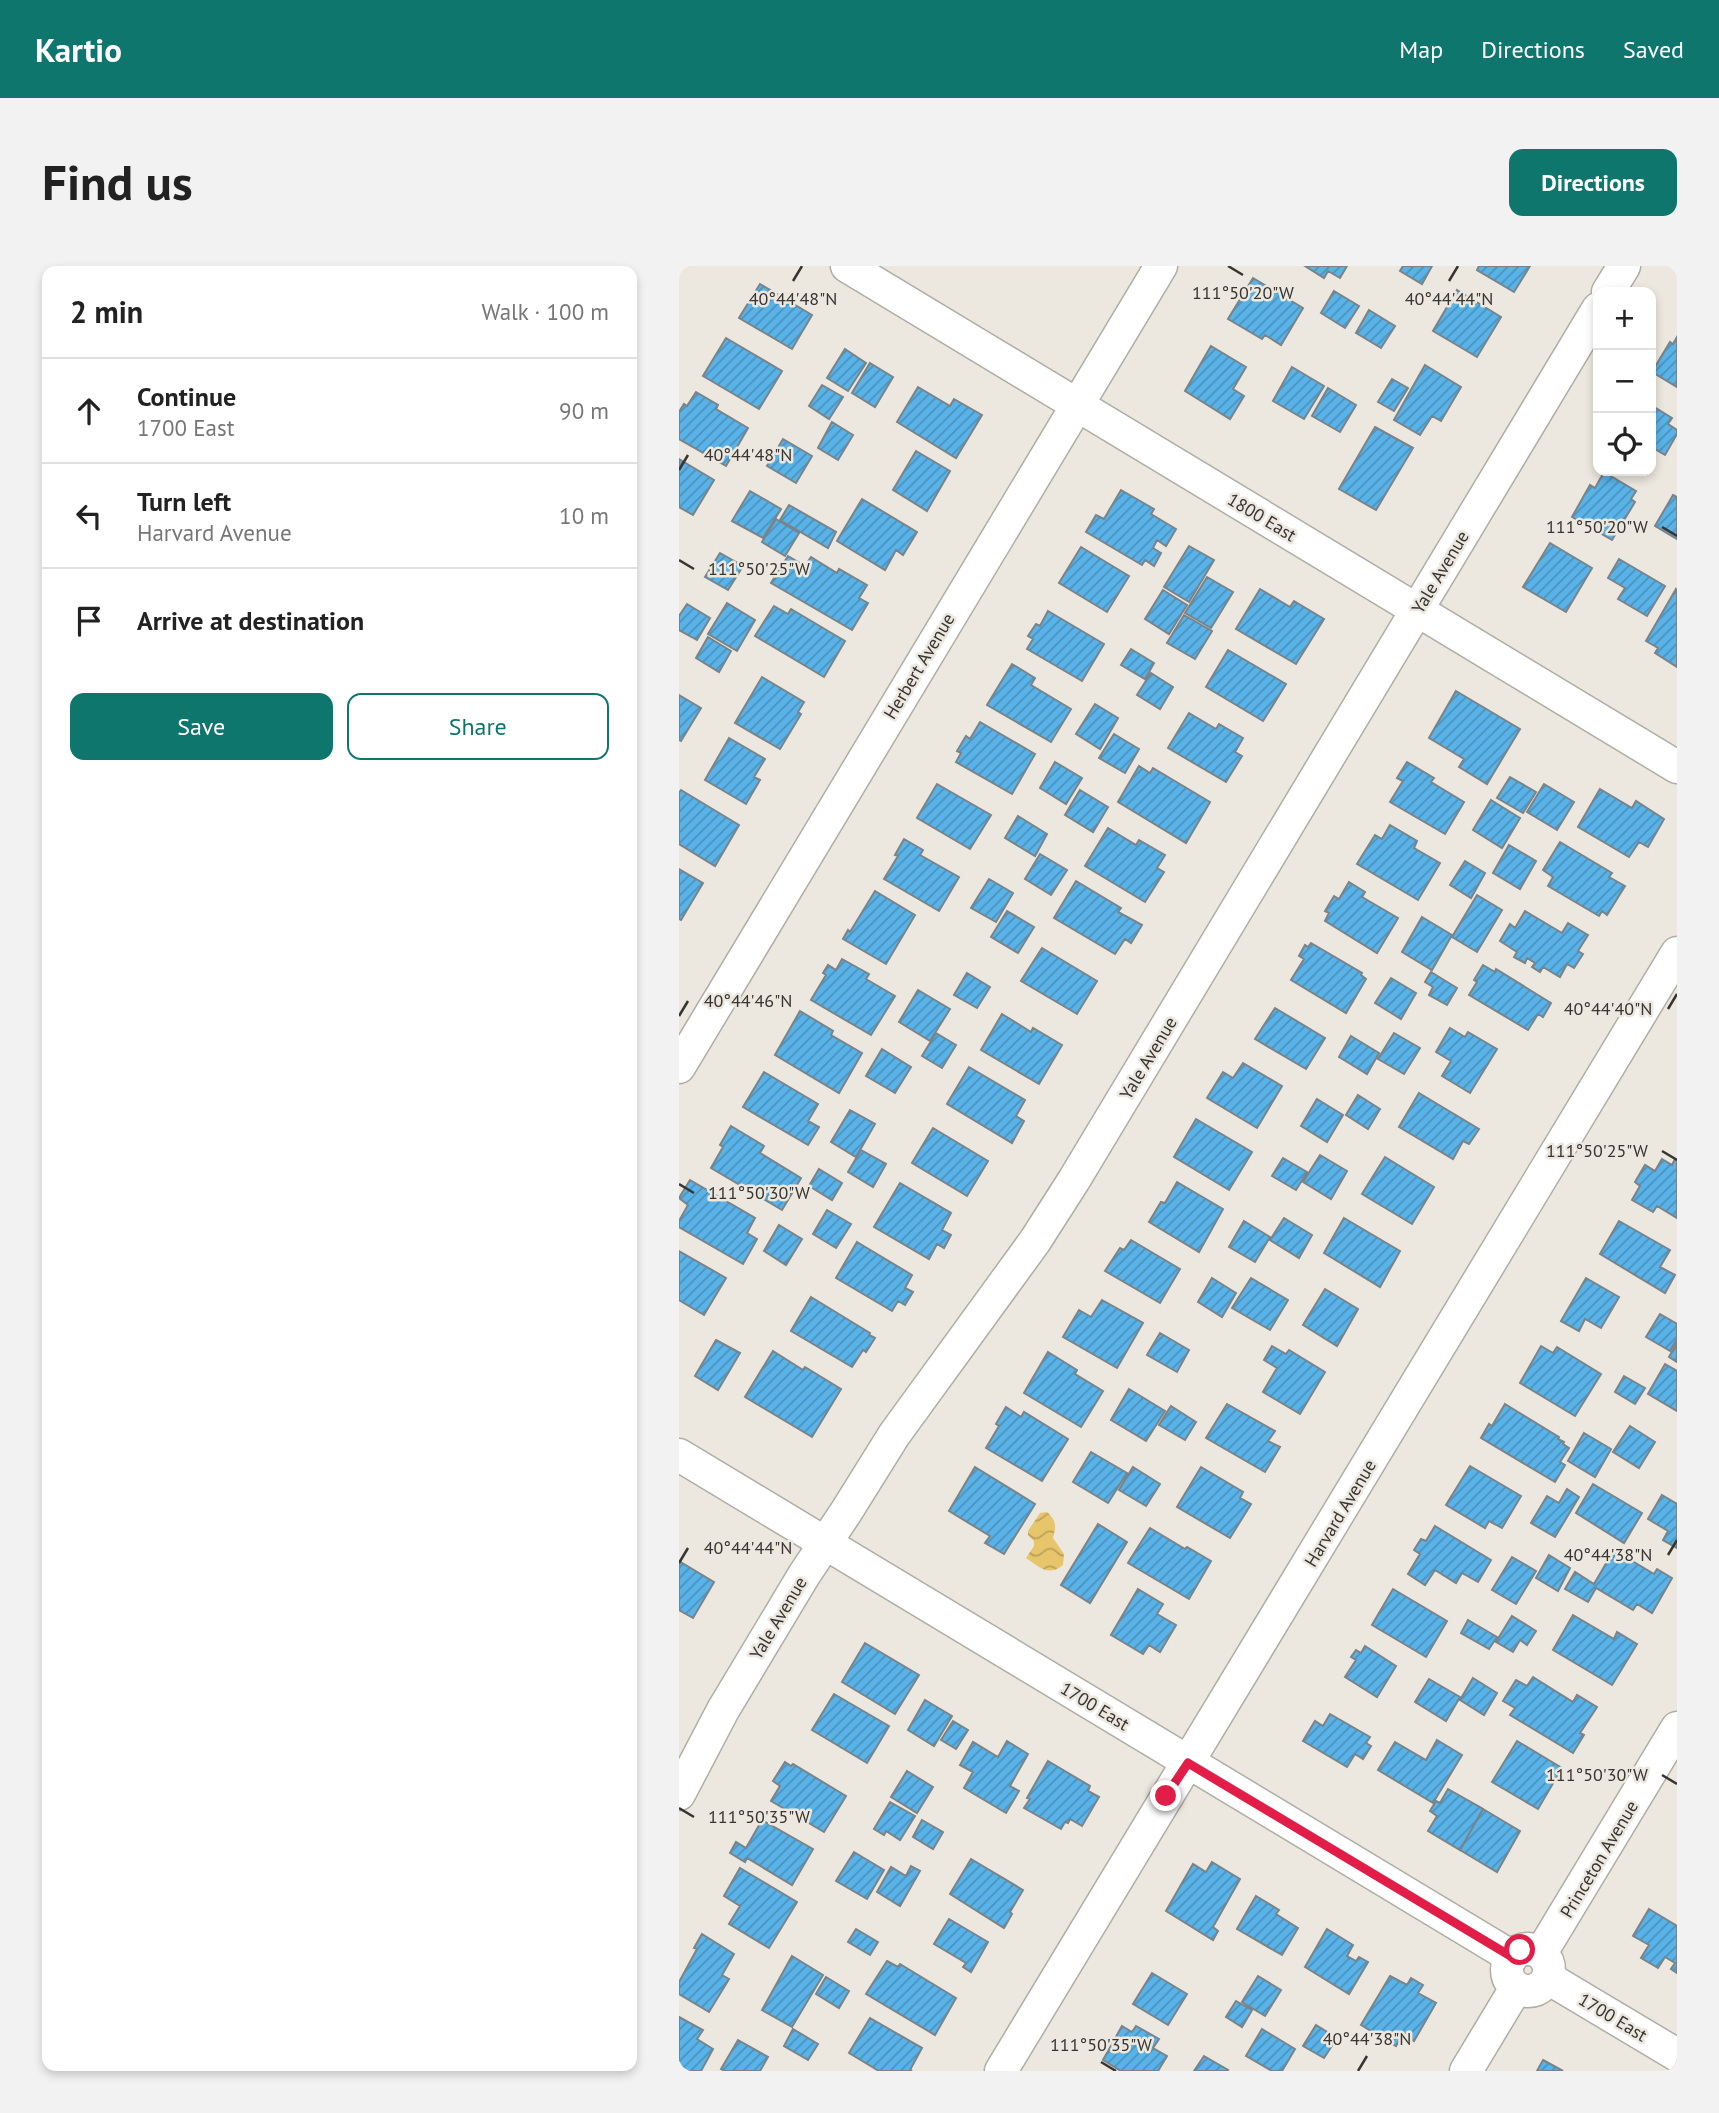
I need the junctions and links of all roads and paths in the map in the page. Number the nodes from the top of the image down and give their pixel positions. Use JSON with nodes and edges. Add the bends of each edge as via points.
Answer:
{"nodes":[{"id":1,"x":847,"y":266,"type":"edge"},
{"id":2,"x":1161,"y":266,"type":"edge"},
{"id":3,"x":1624,"y":266,"type":"edge"},
{"id":4,"x":1611,"y":287,"type":"edge"},
{"id":5,"x":1593,"y":317,"type":"edge"},
{"id":6,"x":1077,"y":404,"type":"junction"},
{"id":7,"x":1416,"y":610,"type":"junction"},
{"id":8,"x":1677,"y":767,"type":"edge"},
{"id":9,"x":1677,"y":953,"type":"edge"},
{"id":10,"x":679,"y":1067,"type":"edge"},
{"id":11,"x":679,"y":1455,"type":"edge"},
{"id":12,"x":825,"y":1543,"type":"junction"},
{"id":13,"x":1677,"y":1728,"type":"edge"},
{"id":14,"x":1188,"y":1763,"type":"junction"},
{"id":15,"x":679,"y":1794,"type":"edge"},
{"id":16,"x":1534,"y":1963,"type":"junction"},
{"id":17,"x":1677,"y":2055,"type":"edge"},
{"id":18,"x":1001,"y":2071,"type":"edge"},
{"id":19,"x":1466,"y":2071,"type":"edge"}],
"edges":[{"from":1,"to":6,"type":"street","name":"1800 East"},
{"from":2,"to":6,"type":"street","name":"Herbert Avenue"},
{"from":3,"to":4,"type":"street"},
{"from":5,"to":7,"type":"street","name":"Yale Avenue"},
{"from":6,"to":7,"type":"street","name":"1800 East"},
{"from":6,"to":10,"type":"street","name":"Herbert Avenue"},
{"from":7,"to":8,"type":"street","name":"1800 East"},
{"from":7,"to":12,"type":"street","name":"Yale Avenue","via":[[1075,1180],[894,1435]]},
{"from":9,"to":14,"type":"street","name":"Harvard Avenue"},
{"from":11,"to":12,"type":"street","name":"1700 East"},
{"from":12,"to":14,"type":"street","name":"1700 East"},
{"from":12,"to":15,"type":"street","name":"Yale Avenue","via":[[723,1710]]},
{"from":13,"to":16,"type":"street","name":"Princeton Avenue"},
{"from":14,"to":16,"type":"street","name":"1700 East"},
{"from":14,"to":18,"type":"street","name":"Harvard Avenue"},
{"from":16,"to":17,"type":"street","name":"1700 East"},
{"from":16,"to":19,"type":"street","via":[[1507,1968],[1516,1988]]}]}
